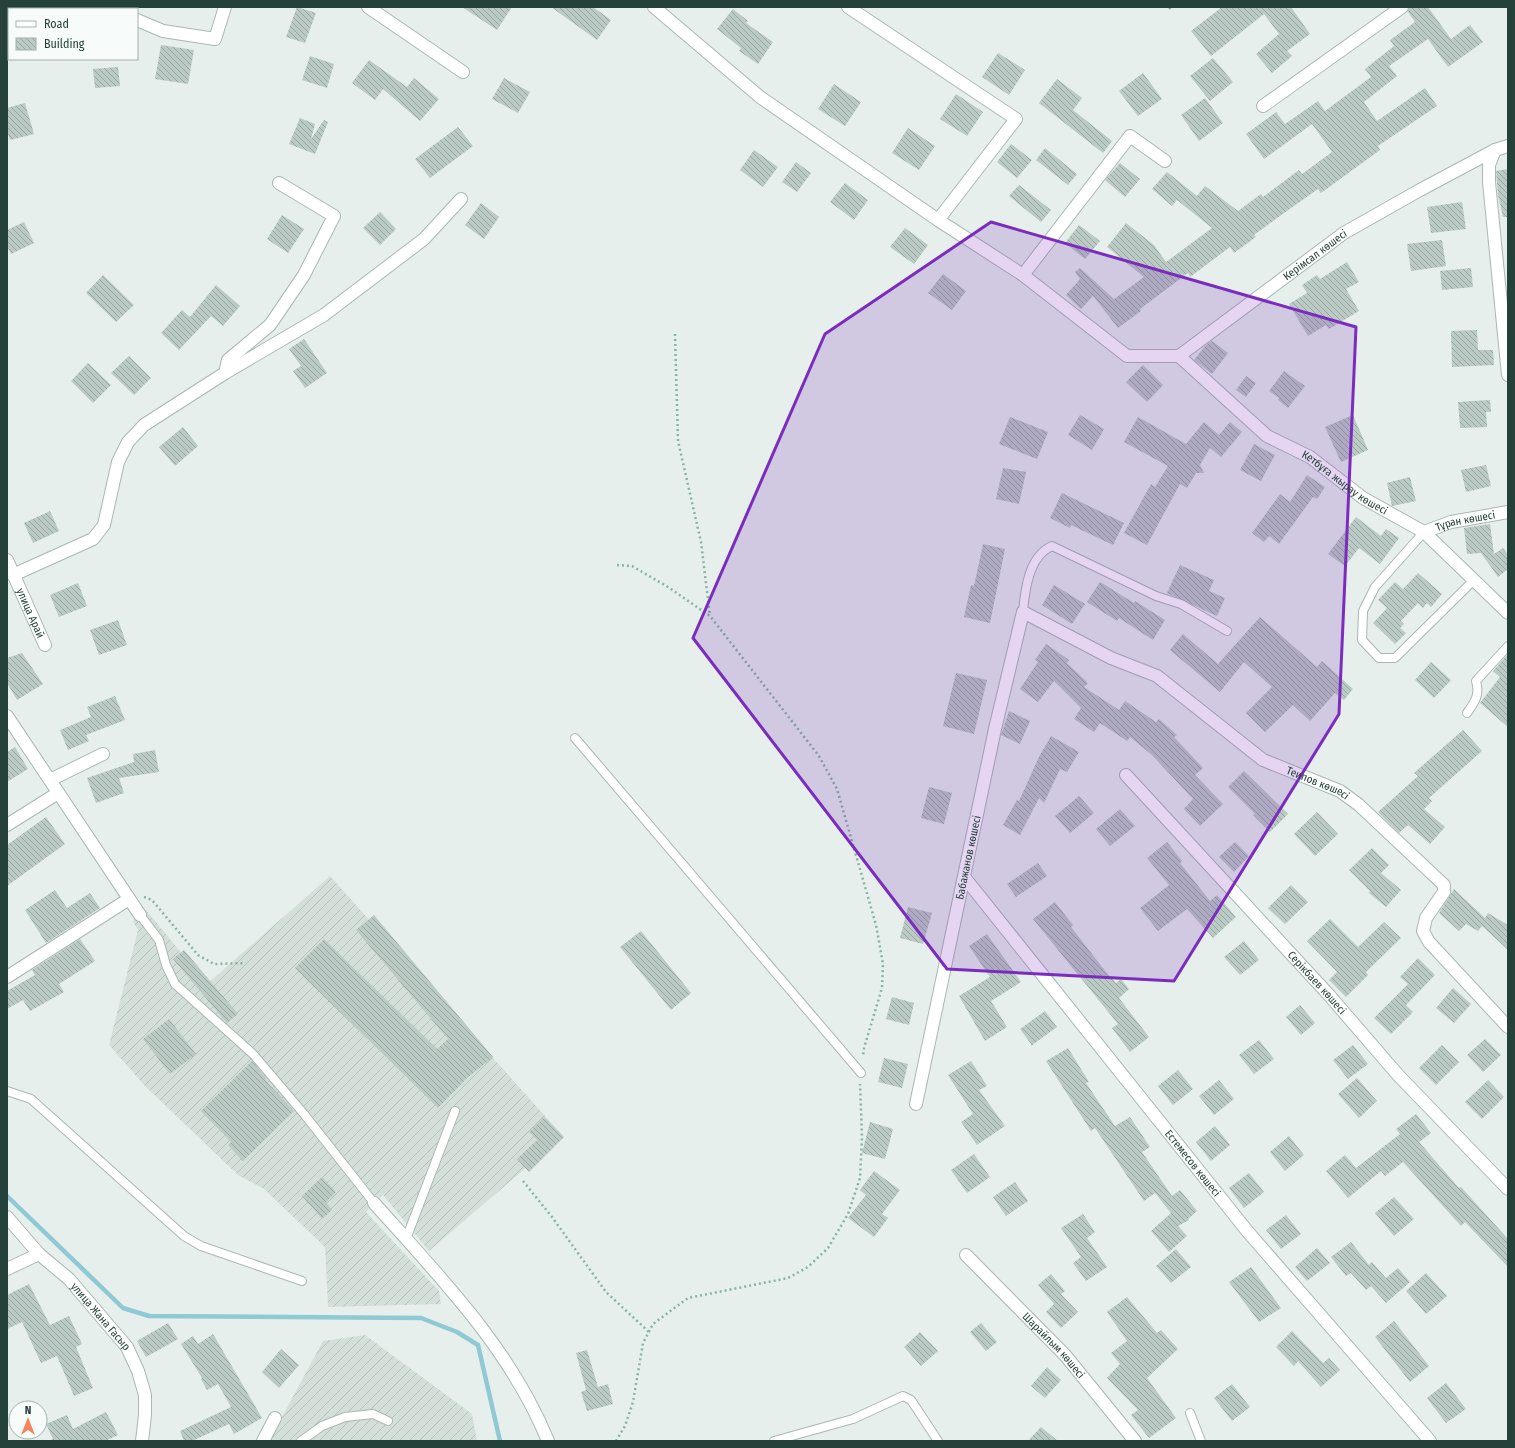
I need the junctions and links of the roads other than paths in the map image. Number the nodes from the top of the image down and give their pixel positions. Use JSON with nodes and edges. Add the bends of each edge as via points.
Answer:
{"nodes":[{"id":1,"x":225,"y":7,"type":"edge"},
{"id":2,"x":368,"y":7,"type":"edge"},
{"id":3,"x":654,"y":7,"type":"edge"},
{"id":4,"x":848,"y":7,"type":"edge"},
{"id":5,"x":1402,"y":7,"type":"edge"},
{"id":6,"x":138,"y":20,"type":"edge"},
{"id":7,"x":463,"y":72,"type":"dead end"},
{"id":8,"x":1263,"y":106,"type":"dead end"},
{"id":9,"x":1508,"y":146,"type":"edge"},
{"id":10,"x":1495,"y":150,"type":"junction"},
{"id":11,"x":1165,"y":161,"type":"dead end"},
{"id":12,"x":279,"y":183,"type":"dead end"},
{"id":13,"x":461,"y":199,"type":"dead end"},
{"id":14,"x":938,"y":220,"type":"junction"},
{"id":15,"x":1023,"y":275,"type":"junction"},
{"id":16,"x":1179,"y":356,"type":"junction"},
{"id":17,"x":225,"y":373,"type":"junction"},
{"id":18,"x":1508,"y":375,"type":"edge"},
{"id":19,"x":1508,"y":512,"type":"edge"},
{"id":20,"x":1424,"y":532,"type":"junction"},
{"id":21,"x":7,"y":560,"type":"edge"},
{"id":22,"x":13,"y":575,"type":"junction"},
{"id":23,"x":1474,"y":580,"type":"junction"},
{"id":24,"x":1022,"y":612,"type":"junction"},
{"id":25,"x":1508,"y":613,"type":"edge"},
{"id":26,"x":1227,"y":631,"type":"dead end"},
{"id":27,"x":45,"y":645,"type":"dead end"},
{"id":28,"x":1508,"y":646,"type":"edge"},
{"id":29,"x":1466,"y":713,"type":"dead end"},
{"id":30,"x":7,"y":716,"type":"edge"},
{"id":31,"x":575,"y":738,"type":"dead end"},
{"id":32,"x":103,"y":754,"type":"dead end"},
{"id":33,"x":1126,"y":776,"type":"dead end"},
{"id":34,"x":50,"y":780,"type":"junction"},
{"id":35,"x":58,"y":793,"type":"junction"},
{"id":36,"x":7,"y":826,"type":"edge"},
{"id":37,"x":965,"y":878,"type":"junction"},
{"id":38,"x":129,"y":899,"type":"junction"},
{"id":39,"x":140,"y":915,"type":"joint"},
{"id":40,"x":7,"y":977,"type":"edge"},
{"id":41,"x":1508,"y":1027,"type":"edge"},
{"id":42,"x":861,"y":1073,"type":"dead end"},
{"id":43,"x":7,"y":1091,"type":"edge"},
{"id":44,"x":916,"y":1104,"type":"dead end"},
{"id":45,"x":455,"y":1111,"type":"dead end"},
{"id":46,"x":1508,"y":1189,"type":"edge"},
{"id":47,"x":374,"y":1203,"type":"joint"},
{"id":48,"x":7,"y":1218,"type":"edge"},
{"id":49,"x":406,"y":1239,"type":"junction"},
{"id":50,"x":39,"y":1254,"type":"junction"},
{"id":51,"x":966,"y":1254,"type":"dead end"},
{"id":52,"x":7,"y":1269,"type":"edge"},
{"id":53,"x":302,"y":1281,"type":"dead end"},
{"id":54,"x":1190,"y":1413,"type":"dead end"},
{"id":55,"x":275,"y":1418,"type":"dead end"},
{"id":56,"x":388,"y":1421,"type":"dead end"},
{"id":57,"x":142,"y":1441,"type":"edge"},
{"id":58,"x":263,"y":1441,"type":"edge"},
{"id":59,"x":301,"y":1441,"type":"edge"},
{"id":60,"x":548,"y":1441,"type":"edge"},
{"id":61,"x":774,"y":1441,"type":"edge"},
{"id":62,"x":938,"y":1441,"type":"edge"},
{"id":63,"x":1135,"y":1441,"type":"edge"},
{"id":64,"x":1201,"y":1441,"type":"edge"},
{"id":65,"x":1430,"y":1441,"type":"edge"}],
"edges":[{"from":1,"to":6,"type":"street","via":[[215,40],[163,31]]},
{"from":2,"to":7,"type":"street"},
{"from":3,"to":14,"type":"street","via":[[760,97]]},
{"from":4,"to":14,"type":"street","via":[[1016,119]]},
{"from":5,"to":8,"type":"street"},
{"from":9,"to":10,"type":"street","name":"Керімсал көшесі"},
{"from":10,"to":16,"type":"street","name":"Керімсал көшесі","via":[[1344,233]]},
{"from":10,"to":18,"type":"street","via":[[1489,165],[1489,182]]},
{"from":11,"to":15,"type":"street","via":[[1130,136]]},
{"from":12,"to":17,"type":"street","via":[[334,216],[304,275],[270,325],[228,360]]},
{"from":13,"to":17,"type":"street","via":[[424,239],[324,315]]},
{"from":14,"to":15,"type":"street"},
{"from":15,"to":16,"type":"street","via":[[1127,356]]},
{"from":16,"to":20,"type":"street","name":"Кетбұға жырау көшесі","via":[[1267,436],[1310,457],[1363,498]]},
{"from":17,"to":22,"type":"street","via":[[144,425],[128,442],[118,462],[104,525],[94,539]]},
{"from":19,"to":20,"type":"street","name":"Тұран көшесі","via":[[1451,522]]},
{"from":20,"to":23,"type":"street","name":"Кетбұға жырау көшесі"},
{"from":20,"to":23,"type":"lane","via":[[1375,587],[1363,611],[1362,640],[1379,658],[1395,658]]},
{"from":21,"to":22,"type":"street","name":"улица Арай"},
{"from":22,"to":27,"type":"street","name":"улица Арай"},
{"from":23,"to":25,"type":"street","name":"Кетбұға жырау көшесі"},
{"from":24,"to":26,"type":"lane","via":[[1025,591],[1036,559],[1042,550],[1052,546],[1156,596],[1181,604]]},
{"from":24,"to":37,"type":"street","name":"Бабажанов көшесі"},
{"from":24,"to":41,"type":"street","name":"Теипов көшесі","via":[[1112,658],[1157,676],[1262,760],[1340,791],[1359,805],[1444,885],[1444,892],[1426,918],[1423,931],[1429,942]]},
{"from":28,"to":29,"type":"lane","via":[[1476,681],[1476,702]]},
{"from":30,"to":34,"type":"street"},
{"from":31,"to":42,"type":"lane"},
{"from":32,"to":34,"type":"street"},
{"from":33,"to":46,"type":"street","name":"Серікбаев көшесі","via":[[1329,995],[1398,1075]]},
{"from":34,"to":35,"type":"street"},
{"from":35,"to":36,"type":"street"},
{"from":35,"to":38,"type":"street"},
{"from":37,"to":44,"type":"street","name":"Бабажанов көшесі"},
{"from":37,"to":65,"type":"street","name":"Естемесов көшесі","via":[[1248,1232]]},
{"from":38,"to":39,"type":"street"},
{"from":38,"to":40,"type":"street"},
{"from":39,"to":47,"type":"lane","via":[[158,940],[175,984],[253,1054]]},
{"from":43,"to":53,"type":"lane","via":[[31,1099],[184,1236],[201,1246]]},
{"from":45,"to":49,"type":"lane"},
{"from":47,"to":49,"type":"street"},
{"from":48,"to":50,"type":"street","name":"улица Жана Гасыр"},
{"from":49,"to":60,"type":"street","via":[[470,1311],[498,1349],[541,1423]]},
{"from":50,"to":52,"type":"street"},
{"from":50,"to":57,"type":"street","name":"улица Жана Гасыр","via":[[69,1279],[127,1347],[145,1395]]},
{"from":51,"to":63,"type":"street","name":"Шарайлым көшесі","via":[[1065,1355]]},
{"from":54,"to":64,"type":"lane"},
{"from":55,"to":58,"type":"street"},
{"from":56,"to":59,"type":"lane","via":[[373,1414],[345,1418],[322,1426]]},
{"from":61,"to":62,"type":"lane","via":[[853,1419],[903,1396],[911,1400]]}]}
